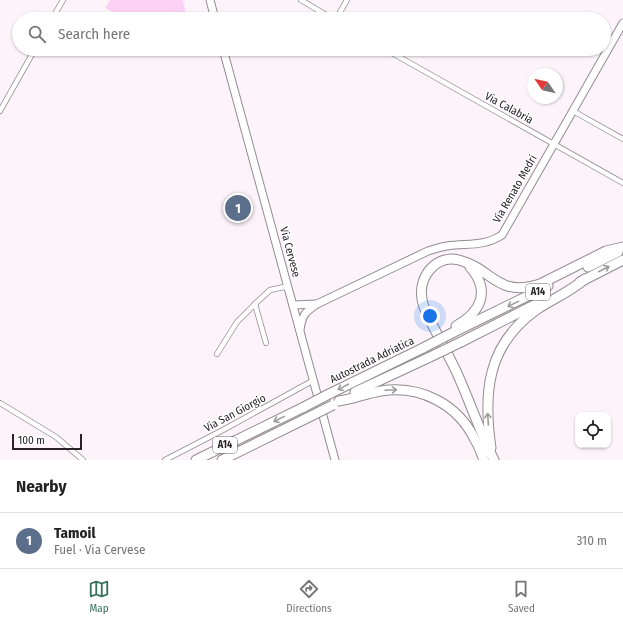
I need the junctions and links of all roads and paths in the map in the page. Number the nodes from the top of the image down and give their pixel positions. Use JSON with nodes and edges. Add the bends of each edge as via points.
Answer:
{"nodes":[{"id":1,"x":63,"y":0,"type":"edge"},
{"id":2,"x":210,"y":0,"type":"edge"},
{"id":3,"x":301,"y":0,"type":"edge"},
{"id":4,"x":347,"y":0,"type":"edge"},
{"id":5,"x":56,"y":12,"type":"edge"},
{"id":6,"x":213,"y":12,"type":"edge"},
{"id":7,"x":322,"y":12,"type":"edge"},
{"id":8,"x":339,"y":12,"type":"edge"},
{"id":9,"x":623,"y":22,"type":"edge"},
{"id":10,"x":611,"y":43,"type":"edge"},
{"id":11,"x":31,"y":56,"type":"edge"},
{"id":12,"x":225,"y":56,"type":"edge"},
{"id":13,"x":397,"y":56,"type":"edge"},
{"id":14,"x":604,"y":56,"type":"edge"},
{"id":15,"x":573,"y":111,"type":"junction"},
{"id":16,"x":0,"y":112,"type":"edge"},
{"id":17,"x":623,"y":139,"type":"edge"},
{"id":18,"x":554,"y":144,"type":"junction"},
{"id":19,"x":623,"y":183,"type":"edge"},
{"id":20,"x":623,"y":248,"type":"edge"},
{"id":21,"x":623,"y":260,"type":"edge"},
{"id":22,"x":467,"y":263,"type":"junction"},
{"id":23,"x":585,"y":279,"type":"junction"},
{"id":24,"x":288,"y":288,"type":"junction"},
{"id":25,"x":255,"y":304,"type":"junction"},
{"id":26,"x":317,"y":304,"type":"junction"},
{"id":27,"x":294,"y":305,"type":"junction"},
{"id":28,"x":300,"y":330,"type":"junction"},
{"id":29,"x":451,"y":331,"type":"junction"},
{"id":30,"x":266,"y":343,"type":"dead end"},
{"id":31,"x":217,"y":354,"type":"dead end"},
{"id":32,"x":314,"y":380,"type":"junction"},
{"id":33,"x":0,"y":403,"type":"edge"},
{"id":34,"x":336,"y":403,"type":"junction"},
{"id":35,"x":489,"y":459,"type":"edge"},
{"id":36,"x":83,"y":460,"type":"edge"},
{"id":37,"x":165,"y":460,"type":"edge"},
{"id":38,"x":196,"y":460,"type":"edge"},
{"id":39,"x":222,"y":460,"type":"edge"},
{"id":40,"x":335,"y":460,"type":"edge"}],
"edges":[{"from":1,"to":5,"type":"street"},
{"from":2,"to":6,"type":"street"},
{"from":3,"to":7,"type":"street"},
{"from":4,"to":8,"type":"street"},
{"from":9,"to":10,"type":"street","name":"Via Renato Medri"},
{"from":11,"to":16,"type":"street"},
{"from":12,"to":24,"type":"street","name":"Via Cervese"},
{"from":13,"to":18,"type":"street","name":"Via Calabria"},
{"from":14,"to":15,"type":"street","name":"Via Renato Medri"},
{"from":15,"to":17,"type":"street"},
{"from":15,"to":18,"type":"street","name":"Via Renato Medri"},
{"from":18,"to":19,"type":"street","name":"Via Calabria"},
{"from":18,"to":26,"type":"street","name":"Via Renato Medri","via":[[502,235],[480,244],[446,246],[428,251]]},
{"from":20,"to":22,"type":"highway","via":[[606,251],[529,288],[511,288],[498,283]]},
{"from":20,"to":29,"type":"highway","name":"Autostrada Adriatica","number":"A14","one_way":true},
{"from":23,"to":21,"type":"highway","name":"Autostrada Adriatica","number":"A14","one_way":true},
{"from":22,"to":29,"type":"highway","via":[[480,282],[481,301],[471,316]]},
{"from":22,"to":35,"type":"highway","via":[[448,259],[435,265],[427,272],[422,282],[422,300],[424,309],[457,373]]},
{"from":23,"to":34,"type":"highway","name":"Autostrada Adriatica","number":"A14","bridge":true},
{"from":35,"to":23,"type":"highway","one_way":true,"via":[[487,411],[490,382],[499,350],[523,320]]},
{"from":24,"to":25,"type":"street","via":[[270,290]]},
{"from":24,"to":27,"type":"street","name":"Via Cervese"},
{"from":25,"to":30,"type":"street"},
{"from":25,"to":31,"type":"street","via":[[237,322]]},
{"from":26,"to":27,"type":"street","name":"Via Renato Medri"},
{"from":26,"to":28,"type":"street","name":"Via Renato Medri","via":[[304,314]]},
{"from":27,"to":28,"type":"street","name":"Via Cervese"},
{"from":28,"to":32,"type":"street","name":"Via Cervese"},
{"from":29,"to":38,"type":"highway","name":"Autostrada Adriatica","number":"A14","one_way":true,"bridge":true},
{"from":32,"to":37,"type":"street","name":"Via San Giorgio"},
{"from":32,"to":40,"type":"street","name":"Via Cervese"},
{"from":33,"to":36,"type":"street","via":[[56,437]]},
{"from":34,"to":35,"type":"highway","one_way":true,"via":[[382,390],[412,390],[427,394],[454,411]]},
{"from":34,"to":39,"type":"highway","name":"Autostrada Adriatica","number":"A14","bridge":true}]}
